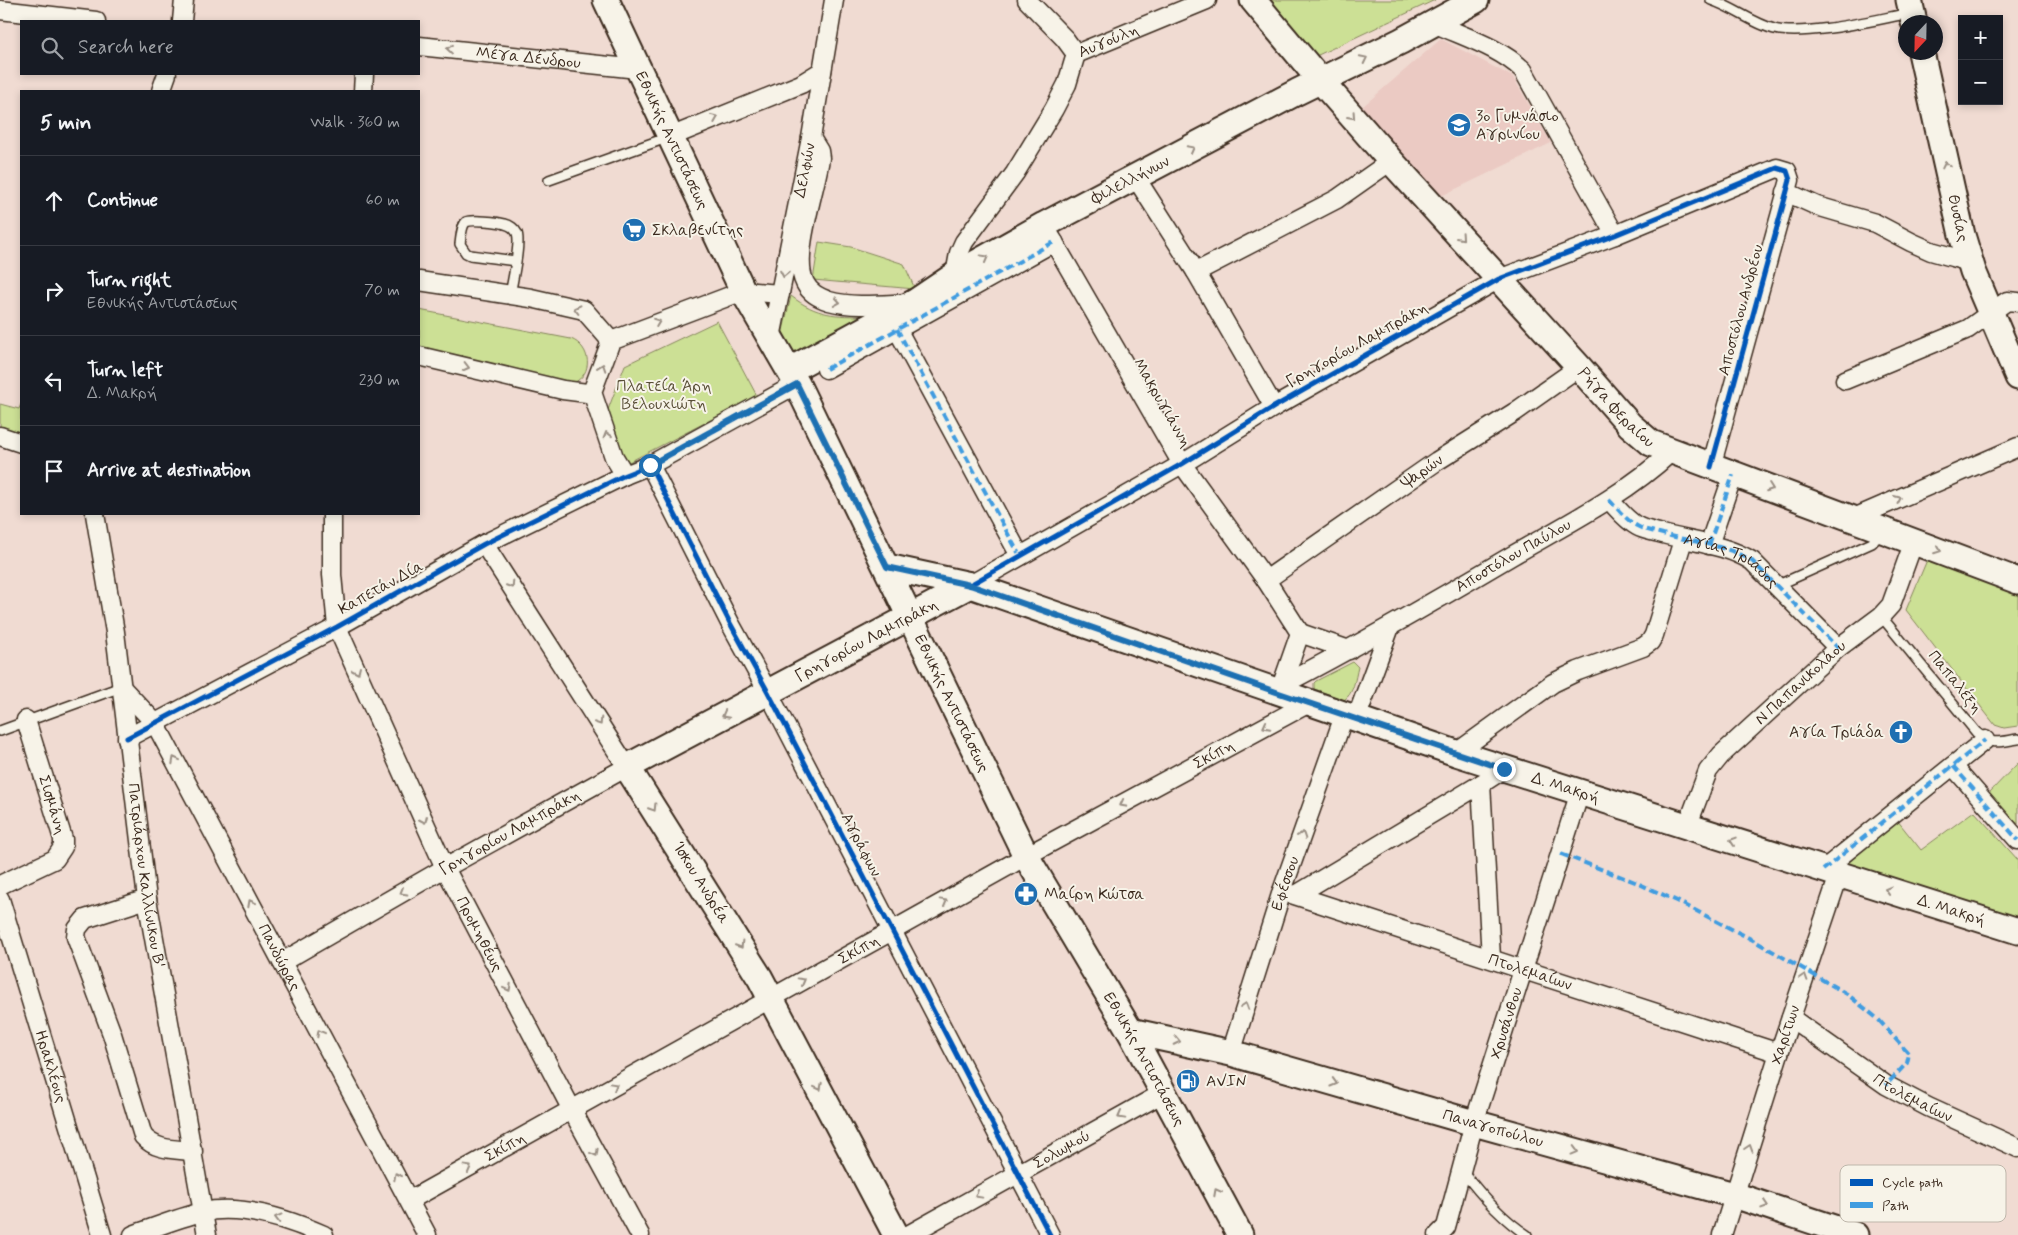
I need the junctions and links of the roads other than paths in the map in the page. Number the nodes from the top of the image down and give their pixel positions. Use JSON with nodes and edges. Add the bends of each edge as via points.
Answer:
{"nodes":[{"id":1,"x":184,"y":0,"type":"edge"},
{"id":2,"x":606,"y":0,"type":"edge"},
{"id":3,"x":834,"y":0,"type":"edge"},
{"id":4,"x":1027,"y":0,"type":"edge"},
{"id":5,"x":1208,"y":0,"type":"edge"},
{"id":6,"x":1253,"y":0,"type":"edge"},
{"id":7,"x":1476,"y":0,"type":"edge"},
{"id":8,"x":1711,"y":0,"type":"edge"},
{"id":9,"x":0,"y":10,"type":"edge"},
{"id":10,"x":1912,"y":12,"type":"edge"},
{"id":11,"x":87,"y":20,"type":"edge"},
{"id":12,"x":182,"y":20,"type":"edge"},
{"id":13,"x":1434,"y":23,"type":"junction"},
{"id":14,"x":420,"y":46,"type":"edge"},
{"id":15,"x":1076,"y":54,"type":"junction"},
{"id":16,"x":1923,"y":60,"type":"edge"},
{"id":17,"x":638,"y":69,"type":"junction"},
{"id":18,"x":822,"y":71,"type":"junction"},
{"id":19,"x":167,"y":75,"type":"edge"},
{"id":20,"x":364,"y":75,"type":"edge"},
{"id":21,"x":1320,"y":80,"type":"junction"},
{"id":22,"x":161,"y":90,"type":"edge"},
{"id":23,"x":363,"y":90,"type":"edge"},
{"id":24,"x":670,"y":137,"type":"junction"},
{"id":25,"x":811,"y":138,"type":"junction"},
{"id":26,"x":1391,"y":160,"type":"junction"},
{"id":27,"x":1777,"y":168,"type":"joint"},
{"id":28,"x":1136,"y":178,"type":"junction"},
{"id":29,"x":549,"y":180,"type":"dead end"},
{"id":30,"x":1786,"y":192,"type":"junction"},
{"id":31,"x":1049,"y":234,"type":"junction"},
{"id":32,"x":1615,"y":235,"type":"junction"},
{"id":33,"x":516,"y":261,"type":"junction"},
{"id":34,"x":1970,"y":262,"type":"junction"},
{"id":35,"x":1196,"y":272,"type":"junction"},
{"id":36,"x":954,"y":275,"type":"junction"},
{"id":37,"x":1499,"y":279,"type":"junction"},
{"id":38,"x":420,"y":281,"type":"edge"},
{"id":39,"x":743,"y":291,"type":"junction"},
{"id":40,"x":780,"y":294,"type":"junction"},
{"id":41,"x":510,"y":295,"type":"junction"},
{"id":42,"x":915,"y":302,"type":"junction"},
{"id":43,"x":2018,"y":302,"type":"edge"},
{"id":44,"x":1991,"y":314,"type":"junction"},
{"id":45,"x":897,"y":329,"type":"junction"},
{"id":46,"x":771,"y":338,"type":"junction"},
{"id":47,"x":611,"y":341,"type":"junction"},
{"id":48,"x":420,"y":356,"type":"edge"},
{"id":49,"x":1579,"y":366,"type":"junction"},
{"id":50,"x":826,"y":369,"type":"dead end"},
{"id":51,"x":2018,"y":376,"type":"edge"},
{"id":52,"x":794,"y":377,"type":"junction"},
{"id":53,"x":1845,"y":380,"type":"dead end"},
{"id":54,"x":592,"y":392,"type":"junction"},
{"id":55,"x":1274,"y":406,"type":"junction"},
{"id":56,"x":0,"y":436,"type":"edge"},
{"id":57,"x":20,"y":443,"type":"edge"},
{"id":58,"x":2018,"y":447,"type":"edge"},
{"id":59,"x":1671,"y":452,"type":"junction"},
{"id":60,"x":1182,"y":464,"type":"junction"},
{"id":61,"x":650,"y":465,"type":"junction"},
{"id":62,"x":1722,"y":471,"type":"junction"},
{"id":63,"x":625,"y":475,"type":"junction"},
{"id":64,"x":1609,"y":500,"type":"junction"},
{"id":65,"x":95,"y":515,"type":"edge"},
{"id":66,"x":332,"y":515,"type":"edge"},
{"id":67,"x":1854,"y":518,"type":"junction"},
{"id":68,"x":1884,"y":530,"type":"junction"},
{"id":69,"x":1683,"y":540,"type":"junction"},
{"id":70,"x":1914,"y":541,"type":"junction"},
{"id":71,"x":484,"y":544,"type":"junction"},
{"id":72,"x":1709,"y":544,"type":"junction"},
{"id":73,"x":1020,"y":556,"type":"junction"},
{"id":74,"x":887,"y":567,"type":"junction"},
{"id":75,"x":1266,"y":580,"type":"junction"},
{"id":76,"x":2018,"y":581,"type":"edge"},
{"id":77,"x":970,"y":585,"type":"junction"},
{"id":78,"x":1776,"y":586,"type":"junction"},
{"id":79,"x":1881,"y":616,"type":"junction"},
{"id":80,"x":912,"y":617,"type":"junction"},
{"id":81,"x":337,"y":627,"type":"junction"},
{"id":82,"x":1390,"y":627,"type":"junction"},
{"id":83,"x":1300,"y":633,"type":"junction"},
{"id":84,"x":1838,"y":648,"type":"junction"},
{"id":85,"x":1350,"y":650,"type":"junction"},
{"id":86,"x":121,"y":687,"type":"junction"},
{"id":87,"x":1281,"y":689,"type":"junction"},
{"id":88,"x":768,"y":692,"type":"junction"},
{"id":89,"x":1309,"y":703,"type":"junction"},
{"id":90,"x":1350,"y":717,"type":"junction"},
{"id":91,"x":26,"y":720,"type":"junction"},
{"id":92,"x":155,"y":723,"type":"junction"},
{"id":93,"x":0,"y":731,"type":"edge"},
{"id":94,"x":127,"y":738,"type":"junction"},
{"id":95,"x":2018,"y":739,"type":"edge"},
{"id":96,"x":1985,"y":740,"type":"junction"},
{"id":97,"x":1456,"y":753,"type":"junction"},
{"id":98,"x":1953,"y":766,"type":"junction"},
{"id":99,"x":627,"y":767,"type":"junction"},
{"id":100,"x":1504,"y":769,"type":"junction"},
{"id":101,"x":1481,"y":784,"type":"junction"},
{"id":102,"x":1580,"y":792,"type":"junction"},
{"id":103,"x":1687,"y":826,"type":"junction"},
{"id":104,"x":2018,"y":840,"type":"edge"},
{"id":105,"x":1026,"y":856,"type":"junction"},
{"id":106,"x":445,"y":868,"type":"junction"},
{"id":107,"x":1831,"y":872,"type":"junction"},
{"id":108,"x":0,"y":885,"type":"edge"},
{"id":109,"x":1289,"y":893,"type":"junction"},
{"id":110,"x":0,"y":899,"type":"edge"},
{"id":111,"x":147,"y":899,"type":"junction"},
{"id":112,"x":892,"y":931,"type":"junction"},
{"id":113,"x":2018,"y":931,"type":"edge"},
{"id":114,"x":1491,"y":958,"type":"junction"},
{"id":115,"x":282,"y":962,"type":"junction"},
{"id":116,"x":1522,"y":968,"type":"junction"},
{"id":117,"x":771,"y":999,"type":"junction"},
{"id":118,"x":1791,"y":1018,"type":"junction"},
{"id":119,"x":1130,"y":1031,"type":"junction"},
{"id":120,"x":1231,"y":1052,"type":"junction"},
{"id":121,"x":1779,"y":1053,"type":"junction"},
{"id":122,"x":1163,"y":1093,"type":"junction"},
{"id":123,"x":572,"y":1110,"type":"junction"},
{"id":124,"x":1474,"y":1123,"type":"junction"},
{"id":125,"x":2018,"y":1148,"type":"edge"},
{"id":126,"x":193,"y":1151,"type":"junction"},
{"id":127,"x":1461,"y":1169,"type":"junction"},
{"id":128,"x":1018,"y":1173,"type":"junction"},
{"id":129,"x":1734,"y":1195,"type":"junction"},
{"id":130,"x":410,"y":1200,"type":"junction"},
{"id":131,"x":204,"y":1212,"type":"junction"},
{"id":132,"x":1445,"y":1232,"type":"edge"},
{"id":133,"x":102,"y":1235,"type":"edge"},
{"id":134,"x":133,"y":1235,"type":"edge"},
{"id":135,"x":207,"y":1235,"type":"edge"},
{"id":136,"x":324,"y":1235,"type":"edge"},
{"id":137,"x":427,"y":1235,"type":"edge"},
{"id":138,"x":640,"y":1235,"type":"edge"},
{"id":139,"x":896,"y":1235,"type":"edge"},
{"id":140,"x":908,"y":1235,"type":"edge"},
{"id":141,"x":1050,"y":1235,"type":"edge"},
{"id":142,"x":1240,"y":1235,"type":"edge"},
{"id":143,"x":1527,"y":1235,"type":"edge"},
{"id":144,"x":1722,"y":1235,"type":"edge"},
{"id":145,"x":1855,"y":1235,"type":"edge"}],
"edges":[{"from":1,"to":12,"type":"street"},
{"from":2,"to":17,"type":"street","name":"Εθνικής Αντιστάσεως"},
{"from":3,"to":18,"type":"street","name":"Δελφών"},
{"from":4,"to":15,"type":"street","name":"Αυγούλη"},
{"from":5,"to":15,"type":"street","name":"Αυγούλη"},
{"from":6,"to":21,"type":"street","name":"Ρήγα Φεραίου"},
{"from":7,"to":13,"type":"street","name":"Φιλελλήνων"},
{"from":8,"to":10,"type":"lane","via":[[1774,29],[1836,27]]},
{"from":9,"to":11,"type":"street"},
{"from":21,"to":13,"type":"street","name":"Φιλελλήνων","one_way":true},
{"from":13,"to":32,"type":"street","via":[[1498,52],[1523,70]]},
{"from":17,"to":14,"type":"street","name":"Μέγα Δένδρου","one_way":true},
{"from":15,"to":36,"type":"street","via":[[1067,84],[1054,109],[1015,173],[964,242]]},
{"from":34,"to":16,"type":"street","name":"Θυσίας","one_way":true},
{"from":17,"to":24,"type":"street","name":"Εθνικής Αντιστάσεως"},
{"from":24,"to":18,"type":"street","one_way":true,"via":[[801,84]]},
{"from":18,"to":25,"type":"street","name":"Δελφών"},
{"from":19,"to":22,"type":"street"},
{"from":20,"to":23,"type":"street"},
{"from":21,"to":26,"type":"street","name":"Ρήγα Φεραίου","one_way":true},
{"from":28,"to":21,"type":"street","name":"Φιλελλήνων","one_way":true},
{"from":24,"to":29,"type":"lane"},
{"from":24,"to":39,"type":"street","name":"Εθνικής Αντιστάσεως"},
{"from":25,"to":40,"type":"street","name":"Δελφών","one_way":true},
{"from":25,"to":42,"type":"street","one_way":true,"via":[[820,158],[800,261],[808,289],[830,301],[870,305]]},
{"from":26,"to":35,"type":"street","via":[[1337,199]]},
{"from":26,"to":37,"type":"street","name":"Ρήγα Φεραίου","one_way":true},
{"from":27,"to":30,"type":"street","name":"Αποστόλου Ανδρέου","via":[[1789,175]]},
{"from":27,"to":32,"type":"street","name":"Γρηγορίου Λαμπράκη"},
{"from":28,"to":31,"type":"street","name":"Φιλελλήνων"},
{"from":28,"to":35,"type":"street"},
{"from":30,"to":34,"type":"street","via":[[1817,206],[1875,223],[1931,251]]},
{"from":30,"to":62,"type":"street","name":"Αποστόλου Ανδρέου"},
{"from":36,"to":31,"type":"street","name":"Φιλελλήνων","one_way":true},
{"from":31,"to":45,"type":"street"},
{"from":31,"to":60,"type":"street","name":"Μακρυγιάννη"},
{"from":32,"to":37,"type":"street","name":"Γρηγορίου Λαμπράκη"},
{"from":33,"to":33,"type":"lane","via":[[518,238],[512,228],[506,224],[475,221],[464,225],[460,244],[466,253]]},
{"from":33,"to":41,"type":"lane"},
{"from":34,"to":44,"type":"street","name":"Θυσίας"},
{"from":35,"to":55,"type":"street"},
{"from":36,"to":42,"type":"street","name":"Φιλελλήνων"},
{"from":37,"to":49,"type":"street","name":"Ρήγα Φεραίου"},
{"from":37,"to":55,"type":"street","name":"Γρηγορίου Λαμπράκη"},
{"from":38,"to":41,"type":"street"},
{"from":39,"to":40,"type":"street"},
{"from":39,"to":46,"type":"street","name":"Εθνικής Αντιστάσεως"},
{"from":47,"to":39,"type":"street","one_way":true},
{"from":40,"to":46,"type":"street","name":"Δελφών"},
{"from":47,"to":41,"type":"street","one_way":true,"via":[[584,310]]},
{"from":42,"to":52,"type":"street","name":"Φιλελλήνων"},
{"from":43,"to":44,"type":"street","via":[[2007,301]]},
{"from":44,"to":51,"type":"street","name":"Θυσίας"},
{"from":44,"to":53,"type":"street","via":[[1968,329]]},
{"from":45,"to":50,"type":"street"},
{"from":45,"to":73,"type":"street"},
{"from":46,"to":52,"type":"street","name":"Εθνικής Αντιστάσεως"},
{"from":54,"to":47,"type":"street","one_way":true},
{"from":48,"to":54,"type":"street","one_way":true,"via":[[563,390]]},
{"from":49,"to":59,"type":"street","name":"Ρήγα Φεραίου","via":[[1638,433]]},
{"from":49,"to":75,"type":"street","name":"Ψαρών"},
{"from":52,"to":61,"type":"street","name":"Καπετάν Δία"},
{"from":52,"to":74,"type":"street","name":"Εθνικής Αντιστάσεως"},
{"from":63,"to":54,"type":"street","one_way":true,"via":[[614,457]]},
{"from":55,"to":60,"type":"street","name":"Γρηγορίου Λαμπράκη"},
{"from":56,"to":57,"type":"street"},
{"from":67,"to":58,"type":"street","one_way":true},
{"from":59,"to":62,"type":"street","name":"Ρήγα Φεραίου"},
{"from":59,"to":64,"type":"street","name":"Αποστόλου Παύλου"},
{"from":60,"to":73,"type":"street","name":"Γρηγορίου Λαμπράκη"},
{"from":60,"to":75,"type":"street","name":"Μακρυγιάννη"},
{"from":61,"to":63,"type":"street","name":"Καπετάν Δία"},
{"from":61,"to":88,"type":"street","name":"Αγράφων"},
{"from":62,"to":67,"type":"street","name":"Ρήγα Φεραίου","one_way":true},
{"from":62,"to":72,"type":"street","name":"Αποστόλου Ανδρέου"},
{"from":63,"to":71,"type":"street","name":"Καπετάν Δία"},
{"from":64,"to":69,"type":"street","name":"Αγίας Τριάδος","via":[[1639,528]]},
{"from":64,"to":82,"type":"street","name":"Αποστόλου Παύλου"},
{"from":65,"to":86,"type":"street","name":"Πατριάρχου Καλλίνικου B'","via":[[116,632]]},
{"from":66,"to":81,"type":"street","name":"Προμηθέως","via":[[332,575]]},
{"from":67,"to":68,"type":"street","name":"Ρήγα Φεραίου"},
{"from":68,"to":70,"type":"street","name":"Ρήγα Φεραίου"},
{"from":68,"to":78,"type":"lane","via":[[1872,543]]},
{"from":69,"to":72,"type":"street","name":"Αγίας Τριάδος"},
{"from":69,"to":97,"type":"street","via":[[1650,642],[1634,652],[1553,683]]},
{"from":70,"to":76,"type":"street","name":"Ρήγα Φεραίου","one_way":true},
{"from":70,"to":79,"type":"street","name":"Ν Παπανικολάου","via":[[1896,595]]},
{"from":71,"to":81,"type":"street","name":"Καπετάν Δία"},
{"from":71,"to":99,"type":"street","name":"Ίσκου Ανδρέα","one_way":true},
{"from":72,"to":78,"type":"street","name":"Αγίας Τριάδος","via":[[1743,555]]},
{"from":73,"to":77,"type":"street","name":"Γρηγορίου Λαμπράκη"},
{"from":74,"to":77,"type":"street","name":"Δ. Μακρή"},
{"from":74,"to":80,"type":"street","name":"Εθνικής Αντιστάσεως"},
{"from":75,"to":83,"type":"street","name":"Μακρυγιάννη"},
{"from":77,"to":80,"type":"street","name":"Γρηγορίου Λαμπράκη"},
{"from":77,"to":87,"type":"street","name":"Δ. Μακρή"},
{"from":78,"to":84,"type":"street","name":"Αγίας Τριάδος"},
{"from":79,"to":84,"type":"street","name":"Ν Παπανικολάου"},
{"from":79,"to":96,"type":"lane","name":"Παπαλέξη"},
{"from":80,"to":88,"type":"street","name":"Γρηγορίου Λαμπράκη"},
{"from":80,"to":105,"type":"street","name":"Εθνικής Αντιστάσεως"},
{"from":81,"to":92,"type":"street","name":"Καπετάν Δία"},
{"from":81,"to":106,"type":"street","name":"Προμηθέως","one_way":true},
{"from":82,"to":85,"type":"street","name":"Αποστόλου Παύλου"},
{"from":82,"to":90,"type":"street","name":"Εφέσσου"},
{"from":83,"to":85,"type":"street"},
{"from":83,"to":87,"type":"street"},
{"from":84,"to":103,"type":"street","name":"Ν Παπανικολάου","via":[[1720,755],[1708,771]]},
{"from":85,"to":87,"type":"street","name":"Αποστόλου Παύλου"},
{"from":86,"to":91,"type":"lane"},
{"from":86,"to":92,"type":"street","name":"Πανδώρας"},
{"from":86,"to":94,"type":"street","name":"Πατριάρχου Καλλίνικου B'"},
{"from":87,"to":89,"type":"street","name":"Δ. Μακρή"},
{"from":88,"to":99,"type":"street","name":"Γρηγορίου Λαμπράκη","one_way":true},
{"from":88,"to":112,"type":"street","name":"Αγράφων"},
{"from":89,"to":90,"type":"street","name":"Δ. Μακρή"},
{"from":89,"to":105,"type":"street","name":"Σκίπη","one_way":true},
{"from":90,"to":97,"type":"street","name":"Δ. Μακρή"},
{"from":109,"to":90,"type":"street","name":"Εφέσσου","one_way":true},
{"from":91,"to":93,"type":"lane"},
{"from":91,"to":108,"type":"street","name":"Σισμάνη","via":[[63,847],[54,859]]},
{"from":92,"to":94,"type":"street","name":"Καπετάν Δία"},
{"from":115,"to":92,"type":"street","name":"Πανδώρας","one_way":true},
{"from":94,"to":111,"type":"street","name":"Πατριάρχου Καλλίνικου B'"},
{"from":95,"to":96,"type":"lane"},
{"from":96,"to":98,"type":"street"},
{"from":97,"to":100,"type":"street","name":"Δ. Μακρή"},
{"from":98,"to":104,"type":"street"},
{"from":98,"to":107,"type":"street"},
{"from":99,"to":106,"type":"street","name":"Γρηγορίου Λαμπράκη"},
{"from":99,"to":117,"type":"street","name":"Ίσκου Ανδρέα","one_way":true},
{"from":100,"to":101,"type":"street"},
{"from":100,"to":102,"type":"street","name":"Δ. Μακρή"},
{"from":101,"to":109,"type":"street"},
{"from":101,"to":114,"type":"street"},
{"from":102,"to":103,"type":"street","name":"Δ. Μακρή"},
{"from":102,"to":116,"type":"street","name":"Χρυσάνθου"},
{"from":107,"to":103,"type":"street","name":"Δ. Μακρή","one_way":true},
{"from":112,"to":105,"type":"street","name":"Σκίπη","one_way":true},
{"from":105,"to":119,"type":"street","name":"Εθνικής Αντιστάσεως"},
{"from":106,"to":115,"type":"street","name":"Γρηγορίου Λαμπράκη","one_way":true},
{"from":106,"to":123,"type":"street","name":"Προμηθέως","one_way":true},
{"from":113,"to":107,"type":"street","name":"Δ. Μακρή","one_way":true},
{"from":118,"to":107,"type":"street","name":"Χαρίτων","one_way":true},
{"from":109,"to":114,"type":"street","name":"Πτολεμαίων"},
{"from":120,"to":109,"type":"street","name":"Εφέσσου","one_way":true},
{"from":110,"to":133,"type":"street","name":"Ηρακλέους"},
{"from":111,"to":126,"type":"street","name":"Πατριάρχου Καλλίνικου B'"},
{"from":111,"to":126,"type":"street","via":[[84,918],[76,937],[112,1034],[143,1136],[154,1146]]},
{"from":117,"to":112,"type":"street","name":"Σκίπη","one_way":true},
{"from":112,"to":128,"type":"street","name":"Αγράφων"},
{"from":114,"to":116,"type":"street","name":"Πτολεμαίων"},
{"from":130,"to":115,"type":"street","name":"Πανδώρας","one_way":true},
{"from":116,"to":121,"type":"street","name":"Πτολεμαίων"},
{"from":116,"to":124,"type":"street","name":"Χρυσάνθου"},
{"from":123,"to":117,"type":"street","name":"Σκίπη","one_way":true},
{"from":117,"to":139,"type":"street","name":"Ίσκου Ανδρέα","one_way":true},
{"from":118,"to":121,"type":"street","name":"Χαρίτων"},
{"from":118,"to":125,"type":"street","name":"Πτολεμαίων","via":[[1886,1084]]},
{"from":119,"to":120,"type":"street","name":"Παναγοπούλου","one_way":true},
{"from":119,"to":122,"type":"street","name":"Εθνικής Αντιστάσεως"},
{"from":120,"to":124,"type":"street","name":"Παναγοπούλου","one_way":true},
{"from":129,"to":121,"type":"street","name":"Χαρίτων","one_way":true},
{"from":122,"to":128,"type":"street","name":"Σολωμού","one_way":true},
{"from":142,"to":122,"type":"street","name":"Εθνικής Αντιστάσεως","one_way":true},
{"from":130,"to":123,"type":"street","name":"Σκίπη","one_way":true},
{"from":123,"to":138,"type":"street","name":"Προμηθέως","one_way":true},
{"from":124,"to":127,"type":"street","name":"Χρυσάνθου"},
{"from":124,"to":129,"type":"street","name":"Παναγοπούλου","one_way":true},
{"from":126,"to":131,"type":"street","name":"Πατριάρχου Καλλίνικου B'"},
{"from":127,"to":132,"type":"street","name":"Χρυσάνθου"},
{"from":127,"to":143,"type":"lane","via":[[1476,1189]]},
{"from":128,"to":140,"type":"street","name":"Σολωμού","one_way":true},
{"from":128,"to":141,"type":"street","name":"Αγράφων"},
{"from":129,"to":144,"type":"street","name":"Χαρίτων"},
{"from":129,"to":145,"type":"street","name":"Παναγοπούλου","one_way":true},
{"from":130,"to":137,"type":"street","name":"Πανδώρας"},
{"from":131,"to":134,"type":"street"},
{"from":131,"to":135,"type":"street","name":"Πατριάρχου Καλλίνικου B'"},
{"from":136,"to":131,"type":"street","one_way":true,"via":[[261,1213]]}]}
